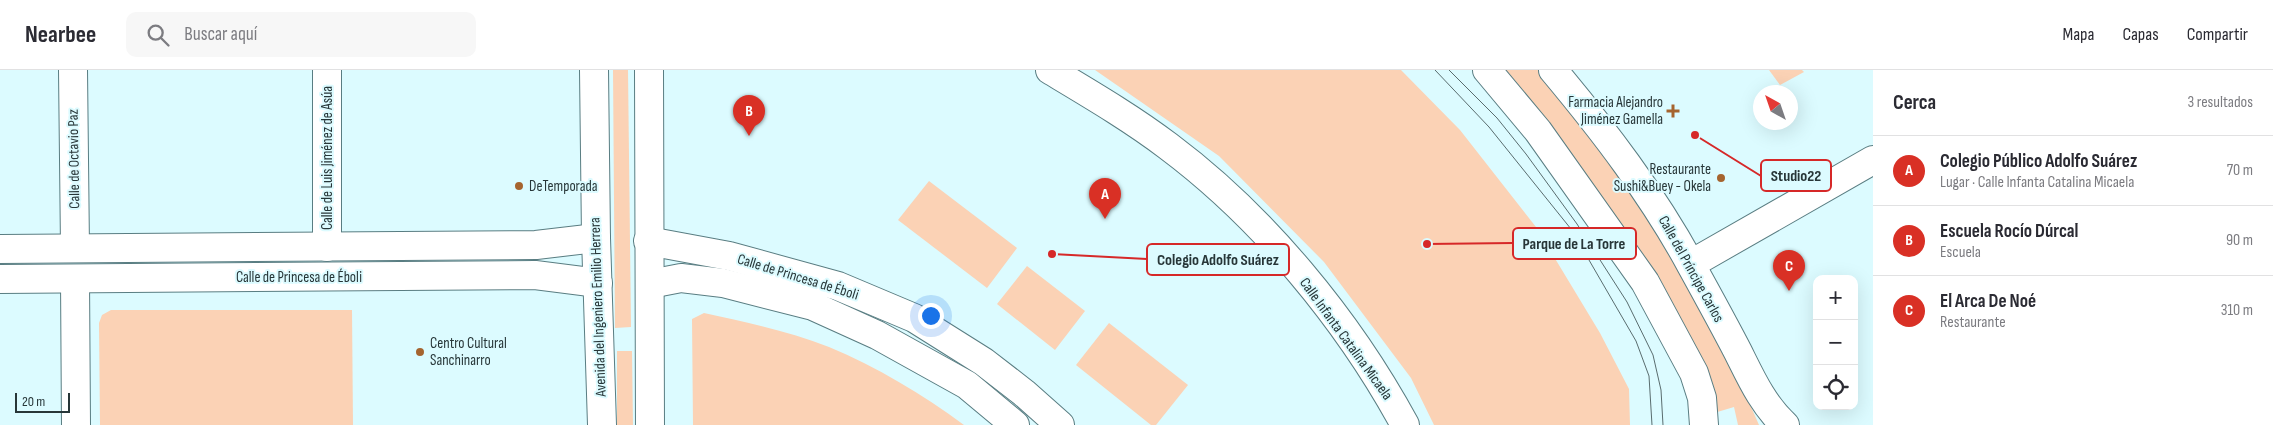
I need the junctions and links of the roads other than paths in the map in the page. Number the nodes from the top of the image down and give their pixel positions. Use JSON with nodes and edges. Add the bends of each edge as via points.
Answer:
{"nodes":[{"id":1,"x":73,"y":70,"type":"edge"},
{"id":2,"x":326,"y":70,"type":"edge"},
{"id":3,"x":594,"y":70,"type":"edge"},
{"id":4,"x":650,"y":70,"type":"edge"},
{"id":5,"x":1050,"y":70,"type":"edge"},
{"id":6,"x":1487,"y":70,"type":"edge"},
{"id":7,"x":1554,"y":70,"type":"edge"},
{"id":8,"x":1873,"y":160,"type":"edge"},
{"id":9,"x":596,"y":238,"type":"junction"},
{"id":10,"x":648,"y":240,"type":"junction"},
{"id":11,"x":327,"y":246,"type":"junction"},
{"id":12,"x":75,"y":248,"type":"junction"},
{"id":13,"x":0,"y":249,"type":"edge"},
{"id":14,"x":1691,"y":264,"type":"junction"},
{"id":15,"x":0,"y":279,"type":"edge"},
{"id":16,"x":75,"y":279,"type":"junction"},
{"id":17,"x":598,"y":283,"type":"junction"},
{"id":18,"x":650,"y":284,"type":"junction"},
{"id":19,"x":76,"y":425,"type":"edge"},
{"id":20,"x":602,"y":425,"type":"edge"},
{"id":21,"x":650,"y":425,"type":"edge"},
{"id":22,"x":1015,"y":425,"type":"edge"},
{"id":23,"x":1060,"y":425,"type":"edge"},
{"id":24,"x":1405,"y":425,"type":"edge"},
{"id":25,"x":1704,"y":425,"type":"edge"},
{"id":26,"x":1785,"y":425,"type":"edge"}],
"edges":[{"from":1,"to":12,"type":"street","name":"Calle de Octavio Paz"},
{"from":2,"to":11,"type":"street","name":"Calle de Luis Jiménez de Asúa"},
{"from":3,"to":9,"type":"street","name":"Avenida del Ingeniero Emilio Herrera"},
{"from":4,"to":10,"type":"street"},
{"from":5,"to":24,"type":"street","name":"Calle Infanta Catalina Micaela","via":[[1167,145],[1243,210],[1324,303]]},
{"from":6,"to":25,"type":"street","via":[[1538,131],[1645,282],[1694,373],[1702,398]]},
{"from":7,"to":14,"type":"street","name":"Calle del Príncipe Carlos","via":[[1609,139]]},
{"from":8,"to":14,"type":"street"},
{"from":9,"to":11,"type":"street","name":"Calle de Princesa de Éboli","via":[[536,245]]},
{"from":9,"to":17,"type":"street","name":"Avenida del Ingeniero Emilio Herrera"},
{"from":10,"to":18,"type":"street"},
{"from":10,"to":23,"type":"street","name":"Calle de Princesa de Éboli","via":[[729,256],[838,286],[914,318],[984,362]]},
{"from":11,"to":12,"type":"street","name":"Calle de Princesa de Éboli"},
{"from":12,"to":13,"type":"street","name":"Calle de Princesa de Éboli"},
{"from":14,"to":26,"type":"street","name":"Calle del Príncipe Carlos","via":[[1759,393]]},
{"from":15,"to":16,"type":"street","name":"Calle de Princesa de Éboli"},
{"from":16,"to":17,"type":"street","name":"Calle de Princesa de Éboli","via":[[535,275]]},
{"from":16,"to":19,"type":"street"},
{"from":17,"to":20,"type":"street","name":"Avenida del Ingeniero Emilio Herrera"},
{"from":18,"to":21,"type":"street"},
{"from":18,"to":22,"type":"street","name":"Calle de Princesa de Éboli","via":[[681,278],[723,283],[813,306],[877,335],[967,385]]}]}
